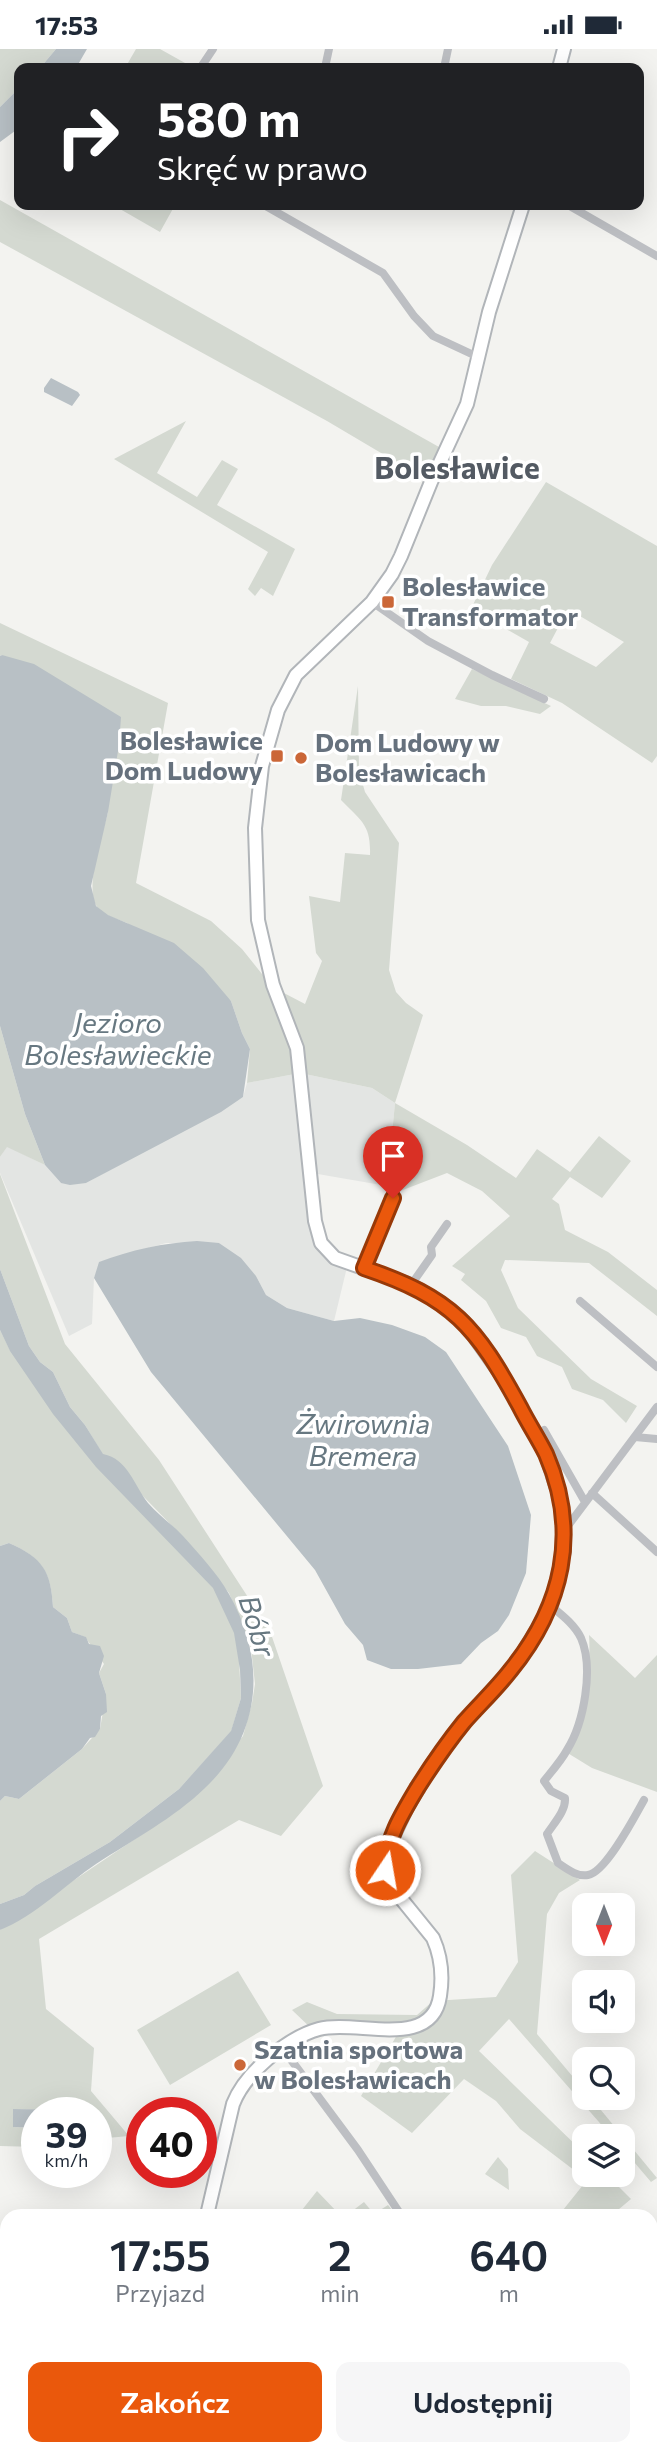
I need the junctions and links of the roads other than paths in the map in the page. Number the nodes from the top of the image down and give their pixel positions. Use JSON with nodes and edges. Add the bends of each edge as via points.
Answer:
{"nodes":[{"id":1,"x":329,"y":49,"type":"edge"},
{"id":2,"x":326,"y":63,"type":"dead end"},
{"id":3,"x":273,"y":210,"type":"edge"},
{"id":4,"x":521,"y":210,"type":"edge"},
{"id":5,"x":577,"y":210,"type":"edge"},
{"id":6,"x":657,"y":256,"type":"edge"},
{"id":7,"x":478,"y":357,"type":"junction"},
{"id":8,"x":372,"y":602,"type":"junction"},
{"id":9,"x":544,"y":699,"type":"dead end"},
{"id":10,"x":393,"y":1198,"type":"dead end"},
{"id":11,"x":447,"y":1224,"type":"dead end"},
{"id":12,"x":364,"y":1268,"type":"junction"},
{"id":13,"x":411,"y":1285,"type":"junction"},
{"id":14,"x":580,"y":1301,"type":"dead end"},
{"id":15,"x":657,"y":1367,"type":"edge"},
{"id":16,"x":657,"y":1407,"type":"edge"},
{"id":17,"x":544,"y":1430,"type":"dead end"},
{"id":18,"x":635,"y":1437,"type":"junction"},
{"id":19,"x":657,"y":1440,"type":"edge"},
{"id":20,"x":592,"y":1493,"type":"junction"},
{"id":21,"x":585,"y":1502,"type":"junction"},
{"id":22,"x":564,"y":1531,"type":"junction"},
{"id":23,"x":657,"y":1552,"type":"edge"},
{"id":24,"x":551,"y":1606,"type":"junction"},
{"id":25,"x":644,"y":1800,"type":"dead end"},
{"id":26,"x":283,"y":2049,"type":"junction"},
{"id":27,"x":208,"y":2209,"type":"edge"},
{"id":28,"x":397,"y":2209,"type":"edge"}],
"edges":[{"from":1,"to":2,"type":"street"},
{"from":3,"to":7,"type":"street","via":[[383,273],[433,336]]},
{"from":4,"to":7,"type":"street"},
{"from":5,"to":6,"type":"street"},
{"from":7,"to":8,"type":"street","via":[[460,422],[392,574]]},
{"from":8,"to":9,"type":"street","via":[[439,647]]},
{"from":8,"to":12,"type":"street","via":[[296,675],[284,694],[262,766],[255,828],[258,920],[273,985],[297,1048],[317,1232],[335,1258]]},
{"from":10,"to":12,"type":"street"},
{"from":11,"to":13,"type":"street"},
{"from":12,"to":13,"type":"street"},
{"from":13,"to":22,"type":"street","via":[[459,1317],[494,1363],[545,1454],[560,1499]]},
{"from":14,"to":15,"type":"street"},
{"from":16,"to":18,"type":"street"},
{"from":17,"to":21,"type":"street"},
{"from":18,"to":19,"type":"street"},
{"from":18,"to":20,"type":"street"},
{"from":20,"to":21,"type":"street"},
{"from":20,"to":23,"type":"street"},
{"from":21,"to":22,"type":"street"},
{"from":22,"to":24,"type":"street","via":[[563,1558]]},
{"from":24,"to":25,"type":"street","via":[[581,1637],[586,1659],[584,1703],[573,1739],[544,1781],[566,1803],[547,1834],[558,1863],[580,1875],[596,1871]]},
{"from":24,"to":26,"type":"street","via":[[517,1663],[433,1763],[390,1843],[386,1878],[436,1947],[441,1984],[436,2011],[423,2024],[402,2029],[318,2029]]},
{"from":26,"to":27,"type":"street","via":[[239,2089]]},
{"from":26,"to":28,"type":"street"}]}
